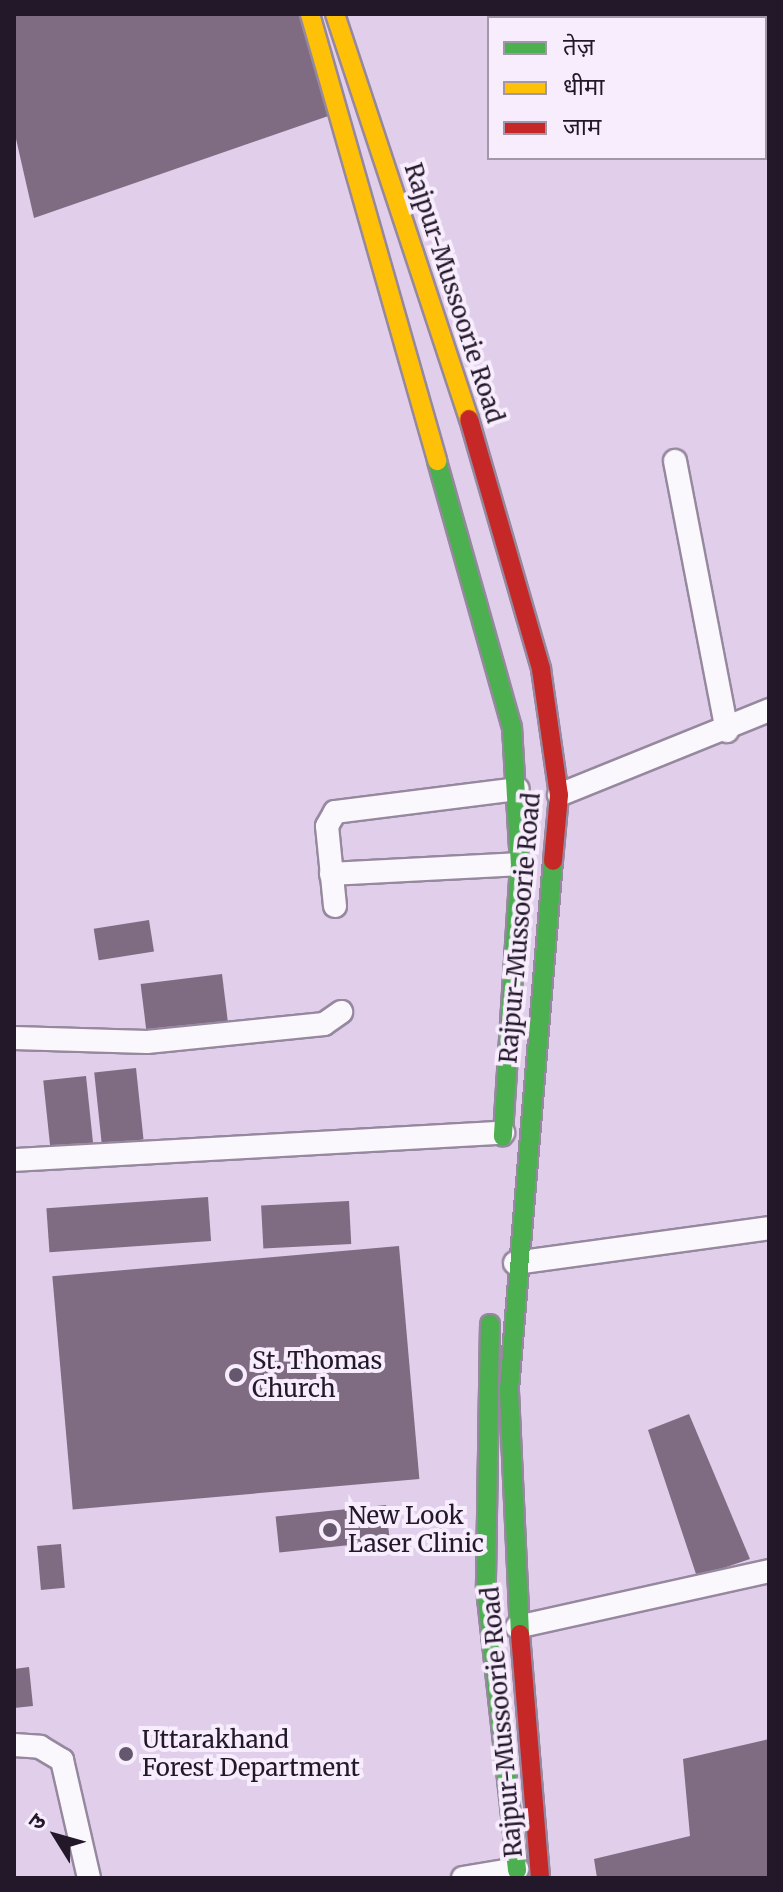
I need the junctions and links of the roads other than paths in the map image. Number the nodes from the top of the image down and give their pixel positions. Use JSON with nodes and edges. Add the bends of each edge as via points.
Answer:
{"nodes":[{"id":1,"x":310,"y":14,"type":"edge"},
{"id":2,"x":335,"y":14,"type":"edge"},
{"id":3,"x":675,"y":461,"type":"dead end"},
{"id":4,"x":769,"y":710,"type":"edge"},
{"id":5,"x":727,"y":731,"type":"junction"},
{"id":6,"x":518,"y":789,"type":"junction"},
{"id":7,"x":559,"y":795,"type":"junction"},
{"id":8,"x":520,"y":864,"type":"junction"},
{"id":9,"x":331,"y":874,"type":"junction"},
{"id":10,"x":335,"y":906,"type":"dead end"},
{"id":11,"x":341,"y":1012,"type":"dead end"},
{"id":12,"x":14,"y":1038,"type":"edge"},
{"id":13,"x":503,"y":1133,"type":"junction"},
{"id":14,"x":14,"y":1160,"type":"edge"},
{"id":15,"x":501,"y":1163,"type":"dead end"},
{"id":16,"x":769,"y":1228,"type":"edge"},
{"id":17,"x":501,"y":1262,"type":"junction"},
{"id":18,"x":491,"y":1300,"type":"dead end"},
{"id":19,"x":769,"y":1571,"type":"edge"},
{"id":20,"x":517,"y":1627,"type":"junction"},
{"id":21,"x":14,"y":1745,"type":"edge"},
{"id":22,"x":517,"y":1874,"type":"edge"},
{"id":23,"x":89,"y":1878,"type":"edge"},
{"id":24,"x":463,"y":1878,"type":"edge"},
{"id":25,"x":540,"y":1878,"type":"edge"}],
"edges":[{"from":1,"to":6,"type":"main road","name":"Rajpur-Mussoorie Road","via":[[498,670]]},
{"from":2,"to":7,"type":"main road","name":"Rajpur-Mussoorie Road","via":[[488,475],[541,669]]},
{"from":3,"to":5,"type":"street"},
{"from":4,"to":5,"type":"street"},
{"from":5,"to":7,"type":"street"},
{"from":6,"to":8,"type":"main road","name":"Rajpur-Mussoorie Road"},
{"from":6,"to":9,"type":"street","via":[[335,812],[327,826]]},
{"from":7,"to":17,"type":"main road","name":"Rajpur-Mussoorie Road"},
{"from":8,"to":9,"type":"street"},
{"from":8,"to":13,"type":"main road","name":"Rajpur-Mussoorie Road"},
{"from":9,"to":10,"type":"street"},
{"from":11,"to":12,"type":"street","via":[[324,1024],[147,1042]]},
{"from":13,"to":14,"type":"street"},
{"from":13,"to":15,"type":"main road","name":"Rajpur-Mussoorie Road"},
{"from":16,"to":17,"type":"street"},
{"from":17,"to":20,"type":"main road","name":"Rajpur-Mussoorie Road"},
{"from":18,"to":22,"type":"main road","name":"Rajpur-Mussoorie Road","via":[[486,1589]]},
{"from":19,"to":20,"type":"street"},
{"from":20,"to":25,"type":"main road","name":"Rajpur-Mussoorie Road"},
{"from":21,"to":23,"type":"street","via":[[40,1747],[62,1760]]},
{"from":22,"to":24,"type":"street"}]}
